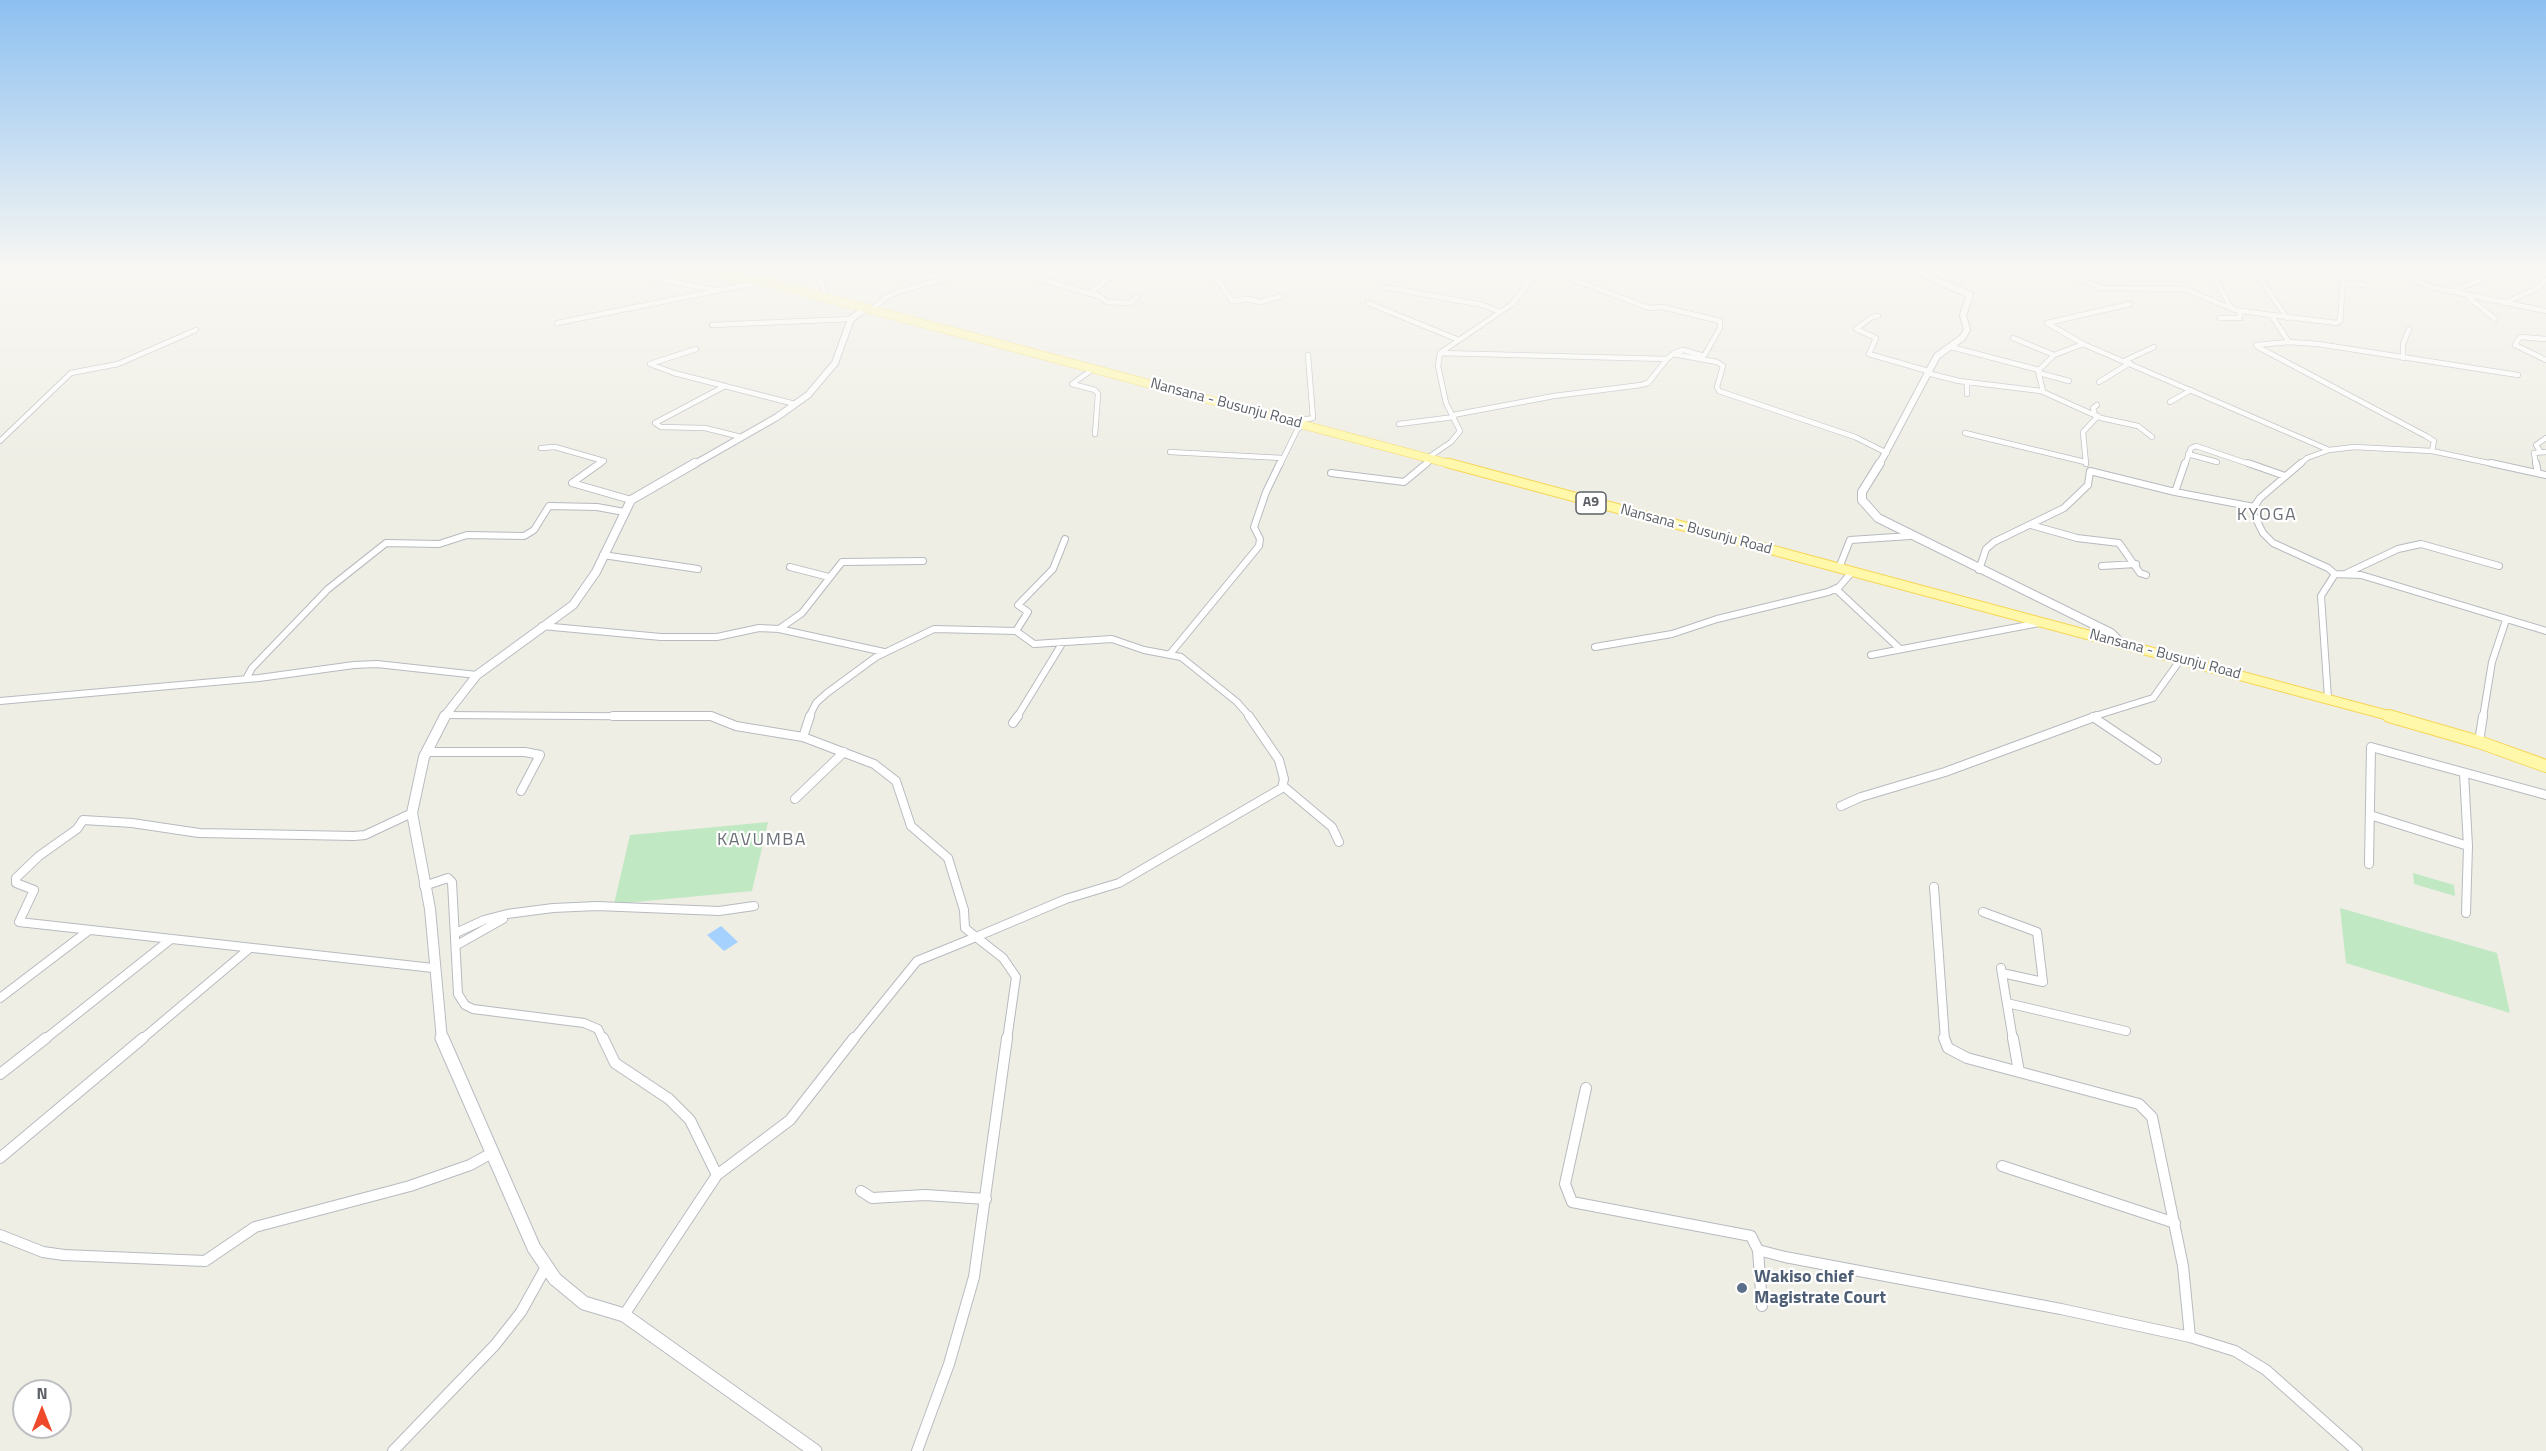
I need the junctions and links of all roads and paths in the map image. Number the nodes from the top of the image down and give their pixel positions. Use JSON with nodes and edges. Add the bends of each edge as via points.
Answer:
{"nodes":[{"id":1,"x":185,"y":335,"type":"edge"},
{"id":2,"x":845,"y":335,"type":"edge"},
{"id":3,"x":964,"y":335,"type":"edge"},
{"id":4,"x":1446,"y":335,"type":"edge"},
{"id":5,"x":1467,"y":335,"type":"edge"},
{"id":6,"x":1716,"y":335,"type":"edge"},
{"id":7,"x":1869,"y":335,"type":"edge"},
{"id":8,"x":1965,"y":335,"type":"edge"},
{"id":9,"x":2067,"y":335,"type":"edge"},
{"id":10,"x":2284,"y":335,"type":"edge"},
{"id":11,"x":2407,"y":335,"type":"edge"},
{"id":12,"x":2013,"y":338,"type":"dead end"},
{"id":13,"x":2546,"y":339,"type":"edge"},
{"id":14,"x":1459,"y":340,"type":"junction"},
{"id":15,"x":2289,"y":342,"type":"junction"},
{"id":16,"x":2083,"y":344,"type":"junction"},
{"id":17,"x":1951,"y":347,"type":"junction"},
{"id":18,"x":2154,"y":347,"type":"dead end"},
{"id":19,"x":696,"y":349,"type":"dead end"},
{"id":20,"x":1440,"y":353,"type":"junction"},
{"id":21,"x":1308,"y":355,"type":"dead end"},
{"id":22,"x":1672,"y":355,"type":"junction"},
{"id":23,"x":2054,"y":355,"type":"junction"},
{"id":24,"x":2403,"y":358,"type":"junction"},
{"id":25,"x":1667,"y":359,"type":"junction"},
{"id":26,"x":2546,"y":360,"type":"edge"},
{"id":27,"x":2127,"y":362,"type":"junction"},
{"id":28,"x":1092,"y":369,"type":"junction"},
{"id":29,"x":2038,"y":371,"type":"junction"},
{"id":30,"x":1928,"y":372,"type":"junction"},
{"id":31,"x":2518,"y":375,"type":"dead end"},
{"id":32,"x":2069,"y":381,"type":"dead end"},
{"id":33,"x":1967,"y":382,"type":"junction"},
{"id":34,"x":2098,"y":382,"type":"dead end"},
{"id":35,"x":725,"y":386,"type":"junction"},
{"id":36,"x":2191,"y":390,"type":"junction"},
{"id":37,"x":2043,"y":391,"type":"junction"},
{"id":38,"x":1967,"y":394,"type":"dead end"},
{"id":39,"x":2170,"y":402,"type":"dead end"},
{"id":40,"x":795,"y":404,"type":"junction"},
{"id":41,"x":2097,"y":405,"type":"dead end"},
{"id":42,"x":1454,"y":416,"type":"junction"},
{"id":43,"x":2097,"y":416,"type":"junction"},
{"id":44,"x":1291,"y":422,"type":"junction"},
{"id":45,"x":1399,"y":424,"type":"dead end"},
{"id":46,"x":1303,"y":425,"type":"junction"},
{"id":47,"x":1965,"y":433,"type":"dead end"},
{"id":48,"x":1095,"y":434,"type":"dead end"},
{"id":49,"x":741,"y":437,"type":"junction"},
{"id":50,"x":2152,"y":437,"type":"dead end"},
{"id":51,"x":2546,"y":438,"type":"edge"},
{"id":52,"x":0,"y":441,"type":"edge"},
{"id":53,"x":541,"y":448,"type":"dead end"},
{"id":54,"x":2329,"y":450,"type":"junction"},
{"id":55,"x":2432,"y":451,"type":"junction"},
{"id":56,"x":1170,"y":452,"type":"dead end"},
{"id":57,"x":2543,"y":452,"type":"edge"},
{"id":58,"x":1887,"y":453,"type":"junction"},
{"id":59,"x":2188,"y":454,"type":"junction"},
{"id":60,"x":1282,"y":458,"type":"junction"},
{"id":61,"x":1428,"y":459,"type":"junction"},
{"id":62,"x":2085,"y":462,"type":"junction"},
{"id":63,"x":2217,"y":462,"type":"dead end"},
{"id":64,"x":2090,"y":471,"type":"junction"},
{"id":65,"x":1331,"y":473,"type":"dead end"},
{"id":66,"x":2538,"y":473,"type":"junction"},
{"id":67,"x":2546,"y":475,"type":"edge"},
{"id":68,"x":2285,"y":476,"type":"junction"},
{"id":69,"x":2175,"y":492,"type":"junction"},
{"id":70,"x":631,"y":500,"type":"junction"},
{"id":71,"x":2254,"y":507,"type":"junction"},
{"id":72,"x":624,"y":512,"type":"junction"},
{"id":73,"x":2031,"y":525,"type":"junction"},
{"id":74,"x":1910,"y":536,"type":"junction"},
{"id":75,"x":1065,"y":539,"type":"dead end"},
{"id":76,"x":603,"y":555,"type":"junction"},
{"id":77,"x":922,"y":561,"type":"dead end"},
{"id":78,"x":2136,"y":564,"type":"junction"},
{"id":79,"x":2103,"y":566,"type":"dead end"},
{"id":80,"x":2499,"y":566,"type":"dead end"},
{"id":81,"x":790,"y":567,"type":"dead end"},
{"id":82,"x":1839,"y":568,"type":"junction"},
{"id":83,"x":698,"y":569,"type":"dead end"},
{"id":84,"x":1979,"y":570,"type":"junction"},
{"id":85,"x":1852,"y":572,"type":"junction"},
{"id":86,"x":2347,"y":573,"type":"junction"},
{"id":87,"x":2335,"y":574,"type":"junction"},
{"id":88,"x":2146,"y":575,"type":"dead end"},
{"id":89,"x":829,"y":577,"type":"junction"},
{"id":90,"x":1836,"y":589,"type":"junction"},
{"id":91,"x":2506,"y":620,"type":"junction"},
{"id":92,"x":2043,"y":622,"type":"junction"},
{"id":93,"x":542,"y":626,"type":"junction"},
{"id":94,"x":779,"y":629,"type":"junction"},
{"id":95,"x":1016,"y":631,"type":"junction"},
{"id":96,"x":2546,"y":632,"type":"edge"},
{"id":97,"x":1064,"y":642,"type":"junction"},
{"id":98,"x":2123,"y":645,"type":"junction"},
{"id":99,"x":1595,"y":647,"type":"dead end"},
{"id":100,"x":1900,"y":649,"type":"junction"},
{"id":101,"x":884,"y":652,"type":"junction"},
{"id":102,"x":1170,"y":654,"type":"junction"},
{"id":103,"x":1871,"y":655,"type":"dead end"},
{"id":104,"x":2181,"y":659,"type":"junction"},
{"id":105,"x":477,"y":675,"type":"junction"},
{"id":106,"x":246,"y":679,"type":"junction"},
{"id":107,"x":2328,"y":698,"type":"junction"},
{"id":108,"x":0,"y":701,"type":"edge"},
{"id":109,"x":445,"y":715,"type":"junction"},
{"id":110,"x":2093,"y":717,"type":"junction"},
{"id":111,"x":1013,"y":723,"type":"dead end"},
{"id":112,"x":803,"y":737,"type":"junction"},
{"id":113,"x":2480,"y":742,"type":"junction"},
{"id":114,"x":426,"y":752,"type":"junction"},
{"id":115,"x":844,"y":752,"type":"junction"},
{"id":116,"x":2157,"y":760,"type":"dead end"},
{"id":117,"x":2546,"y":766,"type":"edge"},
{"id":118,"x":2464,"y":773,"type":"junction"},
{"id":119,"x":1283,"y":786,"type":"junction"},
{"id":120,"x":521,"y":790,"type":"dead end"},
{"id":121,"x":2546,"y":795,"type":"edge"},
{"id":122,"x":795,"y":799,"type":"dead end"},
{"id":123,"x":1841,"y":806,"type":"dead end"},
{"id":124,"x":412,"y":813,"type":"junction"},
{"id":125,"x":2370,"y":815,"type":"junction"},
{"id":126,"x":1339,"y":842,"type":"dead end"},
{"id":127,"x":2468,"y":846,"type":"junction"},
{"id":128,"x":2368,"y":864,"type":"dead end"},
{"id":129,"x":424,"y":886,"type":"junction"},
{"id":130,"x":1934,"y":887,"type":"dead end"},
{"id":131,"x":754,"y":906,"type":"dead end"},
{"id":132,"x":519,"y":912,"type":"junction"},
{"id":133,"x":1983,"y":912,"type":"dead end"},
{"id":134,"x":2466,"y":913,"type":"dead end"},
{"id":135,"x":88,"y":931,"type":"junction"},
{"id":136,"x":456,"y":933,"type":"junction"},
{"id":137,"x":976,"y":937,"type":"junction"},
{"id":138,"x":171,"y":939,"type":"junction"},
{"id":139,"x":457,"y":945,"type":"junction"},
{"id":140,"x":250,"y":948,"type":"junction"},
{"id":141,"x":433,"y":968,"type":"junction"},
{"id":142,"x":0,"y":998,"type":"edge"},
{"id":143,"x":2007,"y":1003,"type":"junction"},
{"id":144,"x":2126,"y":1031,"type":"dead end"},
{"id":145,"x":2019,"y":1072,"type":"junction"},
{"id":146,"x":0,"y":1074,"type":"edge"},
{"id":147,"x":1586,"y":1088,"type":"dead end"},
{"id":148,"x":492,"y":1153,"type":"junction"},
{"id":149,"x":0,"y":1158,"type":"edge"},
{"id":150,"x":2002,"y":1166,"type":"dead end"},
{"id":151,"x":717,"y":1175,"type":"junction"},
{"id":152,"x":861,"y":1191,"type":"dead end"},
{"id":153,"x":986,"y":1199,"type":"junction"},
{"id":154,"x":2175,"y":1223,"type":"junction"},
{"id":155,"x":0,"y":1235,"type":"edge"},
{"id":156,"x":1758,"y":1250,"type":"junction"},
{"id":157,"x":546,"y":1267,"type":"junction"},
{"id":158,"x":1762,"y":1306,"type":"dead end"},
{"id":159,"x":624,"y":1315,"type":"junction"},
{"id":160,"x":2190,"y":1337,"type":"junction"},
{"id":161,"x":393,"y":1451,"type":"edge"},
{"id":162,"x":815,"y":1451,"type":"edge"},
{"id":163,"x":917,"y":1451,"type":"edge"},
{"id":164,"x":2357,"y":1451,"type":"edge"}],
"edges":[{"from":1,"to":52,"type":"street","via":[[118,364],[71,373]]},
{"from":2,"to":40,"type":"street","via":[[830,372]]},
{"from":3,"to":28,"type":"main road","name":"Nansana - Busunju Road","number":"A9"},
{"from":4,"to":14,"type":"street"},
{"from":5,"to":14,"type":"street"},
{"from":6,"to":22,"type":"street","via":[[1704,356],[1683,350]]},
{"from":7,"to":30,"type":"street","via":[[1876,338],[1869,354]]},
{"from":8,"to":17,"type":"street"},
{"from":9,"to":16,"type":"street"},
{"from":10,"to":15,"type":"street"},
{"from":11,"to":24,"type":"street"},
{"from":12,"to":23,"type":"street"},
{"from":13,"to":26,"type":"street","via":[[2520,337],[2515,345]]},
{"from":14,"to":20,"type":"street"},
{"from":15,"to":24,"type":"street"},
{"from":15,"to":55,"type":"street","via":[[2256,345],[2432,439]]},
{"from":16,"to":23,"type":"street"},
{"from":16,"to":27,"type":"street"},
{"from":17,"to":29,"type":"street"},
{"from":17,"to":30,"type":"street","via":[[1937,356]]},
{"from":18,"to":27,"type":"street"},
{"from":19,"to":35,"type":"street","via":[[650,364]]},
{"from":20,"to":25,"type":"street"},
{"from":20,"to":42,"type":"street","via":[[1438,366],[1446,403]]},
{"from":21,"to":44,"type":"street","via":[[1313,418]]},
{"from":22,"to":25,"type":"street"},
{"from":22,"to":58,"type":"street","via":[[1721,363],[1719,391],[1861,440]]},
{"from":23,"to":29,"type":"street"},
{"from":24,"to":31,"type":"street"},
{"from":25,"to":42,"type":"street","via":[[1648,383],[1641,385],[1554,396]]},
{"from":27,"to":34,"type":"street"},
{"from":27,"to":36,"type":"street"},
{"from":28,"to":44,"type":"main road","name":"Nansana - Busunju Road","number":"A9"},
{"from":28,"to":48,"type":"street","via":[[1072,384],[1098,394]]},
{"from":29,"to":32,"type":"street"},
{"from":29,"to":37,"type":"street"},
{"from":30,"to":33,"type":"street"},
{"from":30,"to":58,"type":"street"},
{"from":33,"to":37,"type":"street"},
{"from":33,"to":38,"type":"street"},
{"from":35,"to":40,"type":"street"},
{"from":35,"to":49,"type":"street","via":[[655,423],[661,427],[705,428]]},
{"from":36,"to":39,"type":"street"},
{"from":36,"to":54,"type":"street"},
{"from":37,"to":43,"type":"street"},
{"from":40,"to":49,"type":"street"},
{"from":41,"to":43,"type":"street","via":[[2093,410]]},
{"from":42,"to":45,"type":"street"},
{"from":42,"to":61,"type":"street","via":[[1460,426],[1459,435]]},
{"from":43,"to":50,"type":"street","via":[[2138,426]]},
{"from":43,"to":62,"type":"street","via":[[2083,432]]},
{"from":44,"to":46,"type":"main road","name":"Nansana - Busunju Road","number":"A9"},
{"from":46,"to":60,"type":"street"},
{"from":46,"to":61,"type":"main road","name":"Nansana - Busunju Road","number":"A9"},
{"from":47,"to":62,"type":"street"},
{"from":49,"to":70,"type":"street"},
{"from":51,"to":57,"type":"street","via":[[2536,445]]},
{"from":53,"to":70,"type":"street","via":[[555,447],[604,461],[572,483]]},
{"from":54,"to":55,"type":"street","via":[[2378,447]]},
{"from":54,"to":68,"type":"street","via":[[2307,458]]},
{"from":55,"to":66,"type":"street"},
{"from":56,"to":60,"type":"street"},
{"from":57,"to":66,"type":"street","via":[[2534,453]]},
{"from":58,"to":74,"type":"street","via":[[1862,492],[1862,500],[1878,518]]},
{"from":59,"to":63,"type":"street"},
{"from":59,"to":68,"type":"street","via":[[2196,446]]},
{"from":59,"to":69,"type":"street"},
{"from":60,"to":102,"type":"street","via":[[1254,527],[1260,539],[1258,546]]},
{"from":61,"to":65,"type":"street","via":[[1404,482]]},
{"from":61,"to":82,"type":"main road","name":"Nansana - Busunju Road","number":"A9"},
{"from":62,"to":64,"type":"street"},
{"from":64,"to":69,"type":"street"},
{"from":64,"to":73,"type":"street","via":[[2088,485],[2074,500]]},
{"from":66,"to":67,"type":"street"},
{"from":68,"to":71,"type":"street"},
{"from":69,"to":71,"type":"street"},
{"from":70,"to":72,"type":"street"},
{"from":71,"to":87,"type":"street","via":[[2257,523],[2273,543]]},
{"from":72,"to":76,"type":"street"},
{"from":72,"to":106,"type":"street","via":[[549,506],[534,530],[524,536],[467,536],[439,544],[386,543],[328,589]]},
{"from":73,"to":78,"type":"street","via":[[2077,538],[2119,543]]},
{"from":73,"to":84,"type":"street","via":[[1994,542],[1986,549]]},
{"from":74,"to":82,"type":"street","via":[[1850,540]]},
{"from":74,"to":84,"type":"street"},
{"from":75,"to":95,"type":"street","via":[[1053,569],[1018,605],[1028,612]]},
{"from":76,"to":83,"type":"street"},
{"from":76,"to":93,"type":"street","via":[[573,605]]},
{"from":77,"to":89,"type":"street","via":[[846,561]]},
{"from":78,"to":79,"type":"street"},
{"from":78,"to":88,"type":"street","via":[[2140,573]]},
{"from":80,"to":86,"type":"street","via":[[2421,544],[2398,549]]},
{"from":81,"to":89,"type":"street"},
{"from":82,"to":85,"type":"main road","name":"Nansana - Busunju Road","number":"A9"},
{"from":84,"to":98,"type":"street","via":[[2111,633]]},
{"from":85,"to":90,"type":"street"},
{"from":85,"to":92,"type":"main road","name":"Nansana - Busunju Road","number":"A9"},
{"from":86,"to":87,"type":"street"},
{"from":86,"to":91,"type":"street"},
{"from":87,"to":107,"type":"street","via":[[2321,597]]},
{"from":89,"to":94,"type":"street","via":[[802,613]]},
{"from":90,"to":99,"type":"street","via":[[1672,634]]},
{"from":90,"to":100,"type":"street"},
{"from":91,"to":96,"type":"street"},
{"from":91,"to":113,"type":"street","via":[[2492,662]]},
{"from":92,"to":98,"type":"main road","name":"Nansana - Busunju Road","number":"A9"},
{"from":92,"to":100,"type":"street"},
{"from":93,"to":94,"type":"street","via":[[661,637],[717,637],[759,628]]},
{"from":93,"to":105,"type":"street"},
{"from":94,"to":101,"type":"street"},
{"from":95,"to":97,"type":"street","via":[[1034,644]]},
{"from":95,"to":101,"type":"street","via":[[934,629]]},
{"from":97,"to":102,"type":"street","via":[[1112,639]]},
{"from":97,"to":111,"type":"street"},
{"from":98,"to":104,"type":"main road","name":"Nansana - Busunju Road","number":"A9"},
{"from":100,"to":103,"type":"street"},
{"from":101,"to":112,"type":"street","via":[[816,704]]},
{"from":102,"to":119,"type":"street","via":[[1193,664],[1237,702],[1279,760]]},
{"from":104,"to":107,"type":"main road","name":"Nansana - Busunju Road","number":"A9"},
{"from":104,"to":110,"type":"street","via":[[2153,698]]},
{"from":105,"to":106,"type":"street","via":[[377,664]]},
{"from":105,"to":109,"type":"street"},
{"from":106,"to":108,"type":"street"},
{"from":107,"to":113,"type":"main road","name":"Nansana - Busunju Road","number":"A9"},
{"from":109,"to":112,"type":"street","via":[[711,716],[736,726]]},
{"from":109,"to":114,"type":"street"},
{"from":110,"to":116,"type":"street"},
{"from":110,"to":123,"type":"street"},
{"from":112,"to":115,"type":"street"},
{"from":113,"to":117,"type":"main road","name":"Nansana - Busunju Road","number":"A9"},
{"from":114,"to":120,"type":"street","via":[[540,755]]},
{"from":114,"to":124,"type":"street"},
{"from":115,"to":122,"type":"street"},
{"from":115,"to":137,"type":"street","via":[[874,764],[896,780],[911,826],[948,858],[966,928]]},
{"from":118,"to":121,"type":"street"},
{"from":118,"to":125,"type":"street","via":[[2371,747]]},
{"from":118,"to":127,"type":"street"},
{"from":119,"to":126,"type":"street","via":[[1332,827]]},
{"from":119,"to":137,"type":"street","via":[[1119,883],[1066,899]]},
{"from":124,"to":129,"type":"street"},
{"from":124,"to":135,"type":"street","via":[[354,837],[199,833],[83,820],[15,881],[34,890],[19,921]]},
{"from":125,"to":127,"type":"street"},
{"from":125,"to":128,"type":"street"},
{"from":127,"to":134,"type":"street"},
{"from":129,"to":136,"type":"street","via":[[451,879]]},
{"from":129,"to":141,"type":"street","via":[[430,909]]},
{"from":130,"to":145,"type":"street","via":[[1944,1038],[1948,1048],[1967,1058]]},
{"from":131,"to":132,"type":"street","via":[[719,911],[597,906]]},
{"from":132,"to":136,"type":"street"},
{"from":132,"to":139,"type":"street"},
{"from":133,"to":143,"type":"street","via":[[2037,932],[2043,982],[2001,970]]},
{"from":135,"to":138,"type":"street"},
{"from":135,"to":142,"type":"street"},
{"from":136,"to":139,"type":"street"},
{"from":137,"to":151,"type":"street","via":[[917,961],[790,1120]]},
{"from":137,"to":153,"type":"street","via":[[1003,958],[1016,978]]},
{"from":138,"to":140,"type":"street"},
{"from":138,"to":146,"type":"street"},
{"from":139,"to":151,"type":"street","via":[[458,994],[465,1005],[584,1023],[598,1029],[615,1063],[669,1099],[690,1119]]},
{"from":140,"to":141,"type":"street"},
{"from":140,"to":149,"type":"street"},
{"from":141,"to":148,"type":"street","via":[[440,1035]]},
{"from":143,"to":144,"type":"street"},
{"from":143,"to":145,"type":"street"},
{"from":145,"to":154,"type":"street","via":[[2139,1104],[2146,1110],[2156,1124]]},
{"from":147,"to":156,"type":"street","via":[[1565,1184],[1572,1202],[1751,1236]]},
{"from":148,"to":155,"type":"street","via":[[410,1186],[255,1227],[205,1261],[64,1256]]},
{"from":148,"to":157,"type":"street"},
{"from":150,"to":154,"type":"street"},
{"from":151,"to":159,"type":"street"},
{"from":152,"to":153,"type":"street","via":[[872,1198],[925,1195]]},
{"from":153,"to":163,"type":"street","via":[[963,1319]]},
{"from":154,"to":160,"type":"street"},
{"from":156,"to":158,"type":"street"},
{"from":156,"to":160,"type":"street","via":[[1857,1273],[2061,1309]]},
{"from":157,"to":159,"type":"street","via":[[584,1303]]},
{"from":157,"to":161,"type":"street","via":[[521,1312],[495,1345]]},
{"from":159,"to":162,"type":"street"},
{"from":160,"to":164,"type":"street","via":[[2235,1351],[2266,1370]]}]}
